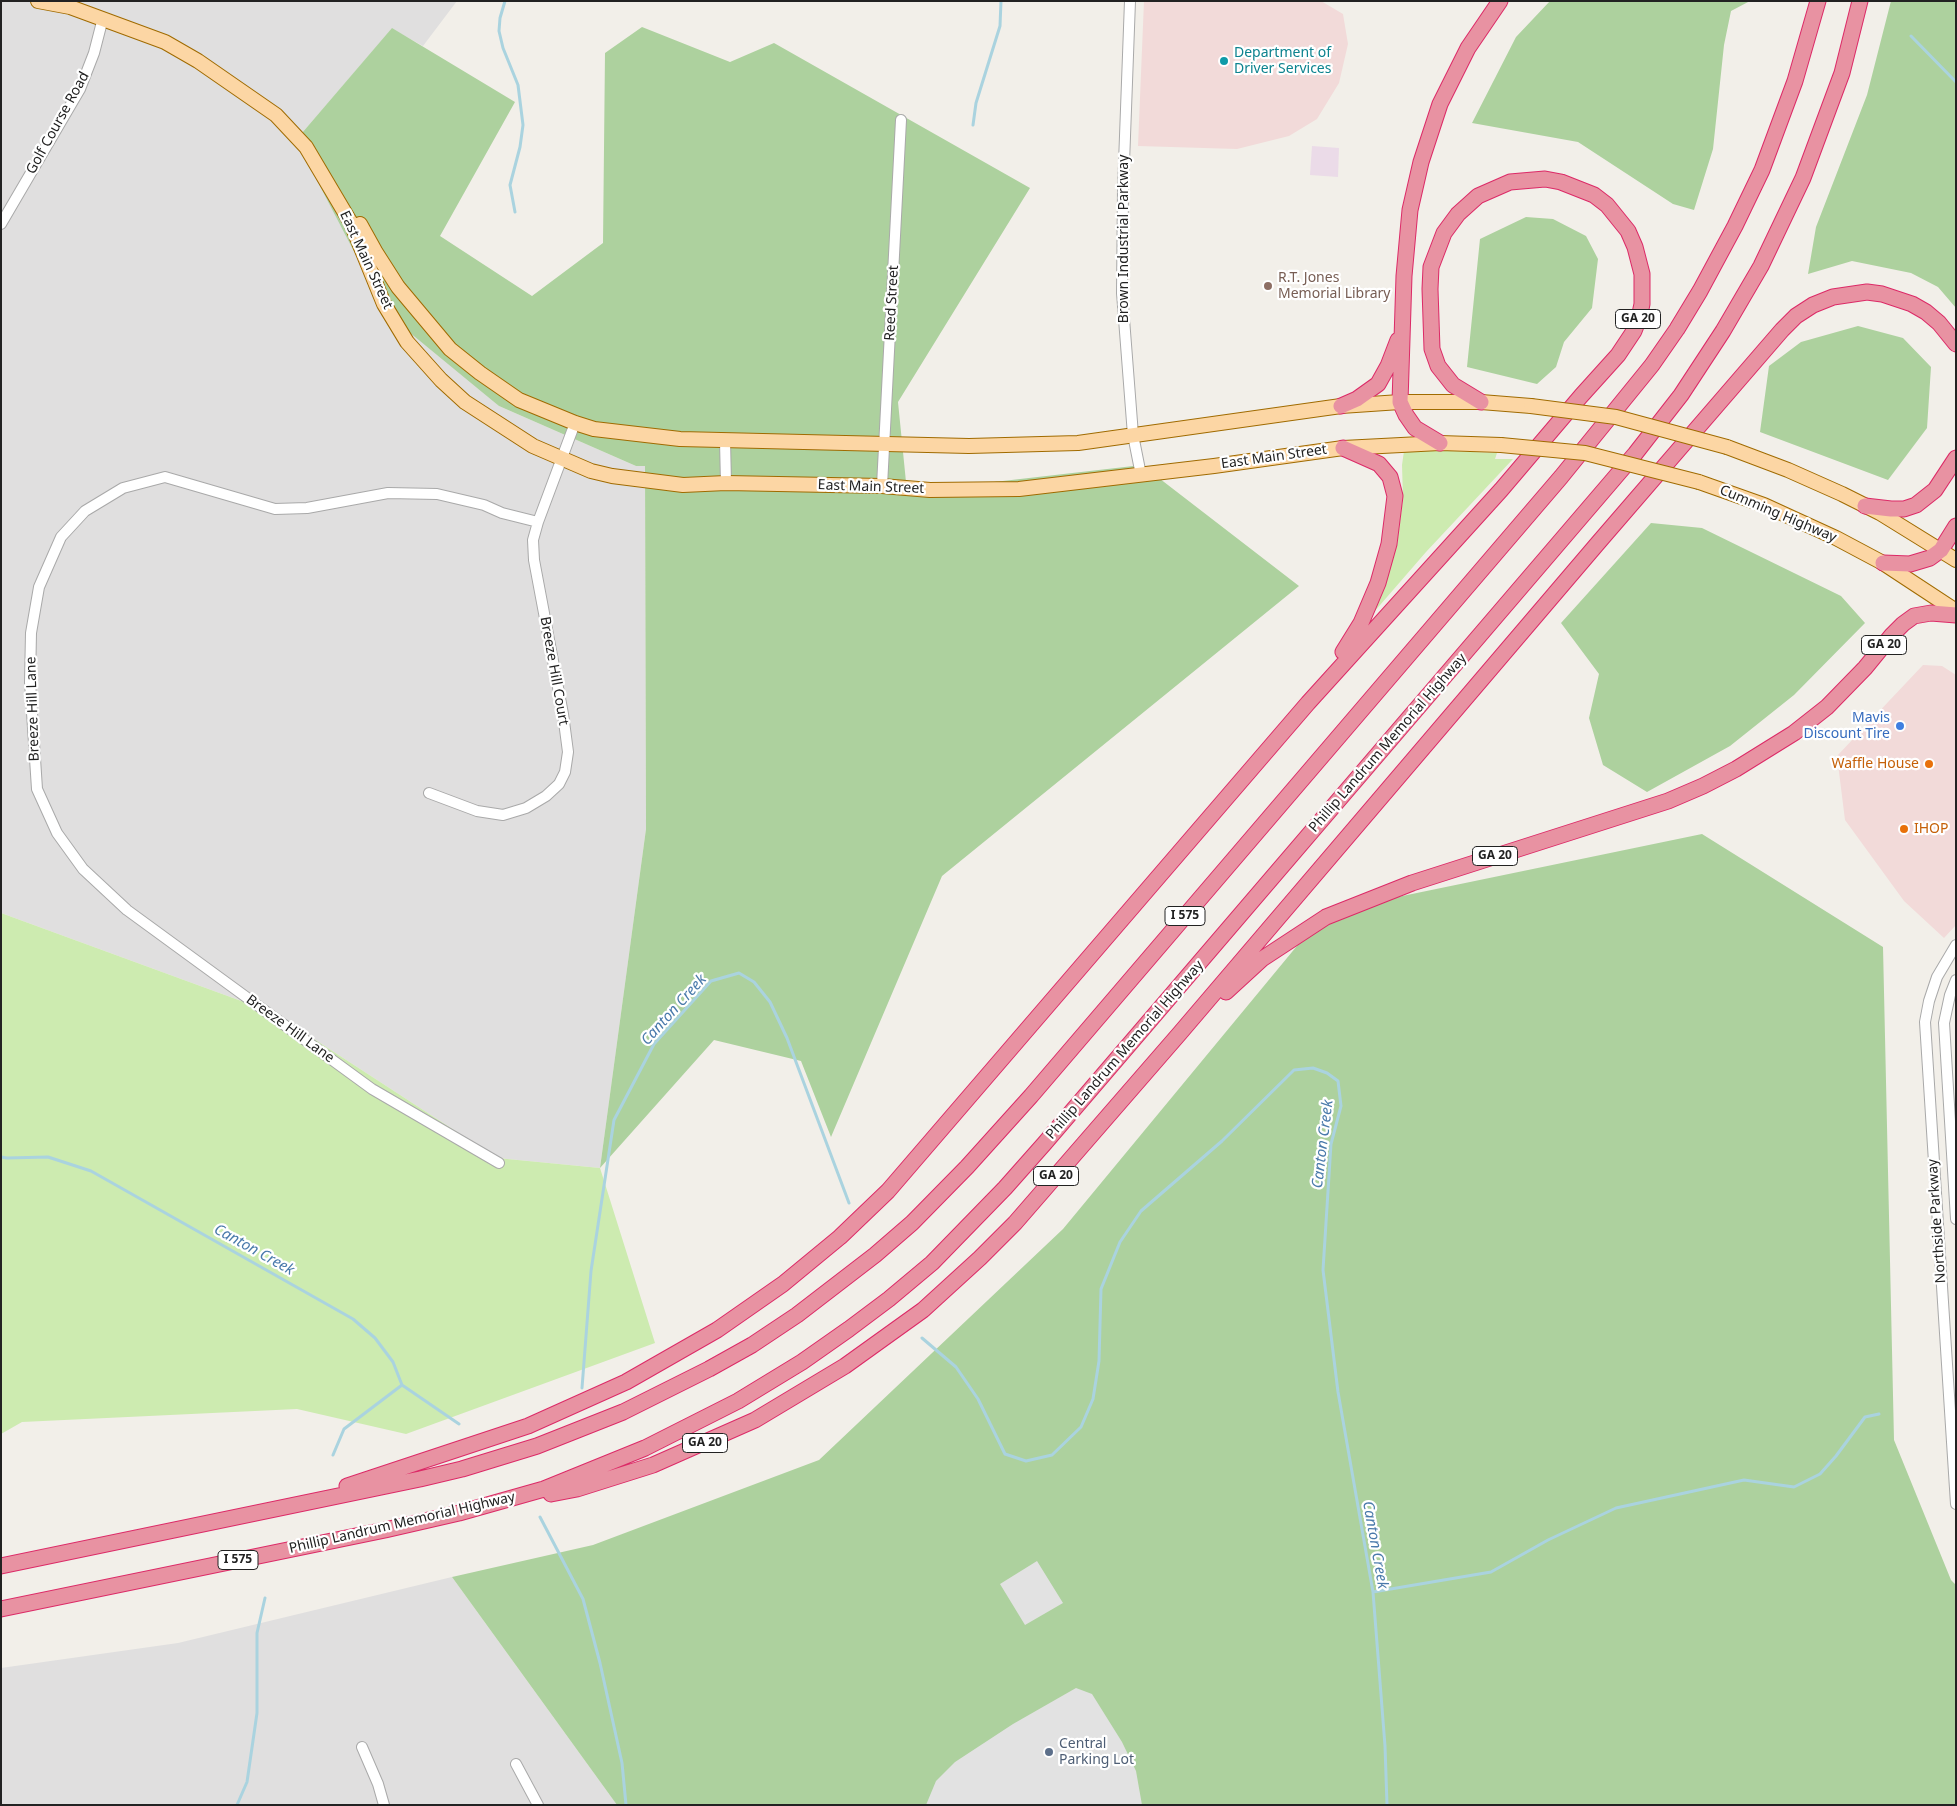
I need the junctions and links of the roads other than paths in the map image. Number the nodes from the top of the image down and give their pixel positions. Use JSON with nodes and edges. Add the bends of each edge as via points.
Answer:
{"nodes":[{"id":1,"x":38,"y":1,"type":"edge"},
{"id":2,"x":1130,"y":1,"type":"edge"},
{"id":3,"x":1500,"y":1,"type":"edge"},
{"id":4,"x":1818,"y":1,"type":"edge"},
{"id":5,"x":1860,"y":1,"type":"edge"},
{"id":6,"x":73,"y":4,"type":"edge"},
{"id":7,"x":103,"y":18,"type":"junction"},
{"id":8,"x":901,"y":120,"type":"dead end"},
{"id":9,"x":312,"y":156,"type":"junction"},
{"id":10,"x":1,"y":224,"type":"edge"},
{"id":11,"x":1403,"y":324,"type":"junction"},
{"id":12,"x":1956,"y":344,"type":"edge"},
{"id":13,"x":1400,"y":402,"type":"junction"},
{"id":14,"x":1481,"y":402,"type":"junction"},
{"id":15,"x":1341,"y":406,"type":"junction"},
{"id":16,"x":575,"y":423,"type":"junction"},
{"id":17,"x":1133,"y":435,"type":"junction"},
{"id":18,"x":725,"y":441,"type":"junction"},
{"id":19,"x":1440,"y":443,"type":"junction"},
{"id":20,"x":885,"y":445,"type":"junction"},
{"id":21,"x":1343,"y":448,"type":"junction"},
{"id":22,"x":1585,"y":453,"type":"joint"},
{"id":23,"x":1956,"y":458,"type":"edge"},
{"id":24,"x":562,"y":459,"type":"junction"},
{"id":25,"x":1140,"y":475,"type":"junction"},
{"id":26,"x":726,"y":483,"type":"junction"},
{"id":27,"x":882,"y":486,"type":"junction"},
{"id":28,"x":1866,"y":506,"type":"junction"},
{"id":29,"x":538,"y":522,"type":"junction"},
{"id":30,"x":1956,"y":526,"type":"edge"},
{"id":31,"x":1941,"y":550,"type":"junction"},
{"id":32,"x":1956,"y":560,"type":"edge"},
{"id":33,"x":1883,"y":563,"type":"junction"},
{"id":34,"x":1956,"y":610,"type":"edge"},
{"id":35,"x":1956,"y":615,"type":"edge"},
{"id":36,"x":1956,"y":628,"type":"edge"},
{"id":37,"x":1865,"y":668,"type":"junction"},
{"id":38,"x":1308,"y":702,"type":"junction"},
{"id":39,"x":429,"y":792,"type":"dead end"},
{"id":40,"x":1956,"y":945,"type":"edge"},
{"id":41,"x":1956,"y":980,"type":"edge"},
{"id":42,"x":1180,"y":1033,"type":"junction"},
{"id":43,"x":499,"y":1163,"type":"dead end"},
{"id":44,"x":1956,"y":1219,"type":"edge"},
{"id":45,"x":1956,"y":1504,"type":"edge"},
{"id":46,"x":270,"y":1511,"type":"junction"},
{"id":47,"x":458,"y":1513,"type":"junction"},
{"id":48,"x":1,"y":1566,"type":"edge"},
{"id":49,"x":1,"y":1609,"type":"edge"},
{"id":50,"x":362,"y":1747,"type":"dead end"},
{"id":51,"x":516,"y":1764,"type":"dead end"},
{"id":52,"x":384,"y":1805,"type":"edge"},
{"id":53,"x":538,"y":1805,"type":"edge"}],
"edges":[{"from":1,"to":6,"type":"main road","name":"East Main Street"},
{"from":2,"to":17,"type":"street","name":"Brown Industrial Parkway","via":[[1122,292]]},
{"from":3,"to":11,"type":"highway","via":[[1453,75],[1421,162],[1406,239]]},
{"from":4,"to":46,"type":"highway","number":"I 575","via":[[1795,81],[1762,170],[1700,291],[1652,365],[1561,477],[1031,1096],[912,1223],[839,1284],[752,1345],[622,1412],[537,1446],[462,1469]]},
{"from":5,"to":47,"type":"highway","name":"Phillip Landrum Memorial Highway","number":"I 575","via":[[1842,72],[1803,178],[1747,290],[1681,394],[1629,462],[1005,1188],[932,1263],[889,1299],[802,1362],[738,1401],[600,1468],[544,1489]]},
{"from":6,"to":7,"type":"main road","name":"East Main Street"},
{"from":7,"to":9,"type":"main road","name":"East Main Street","via":[[165,42],[198,61],[276,115]]},
{"from":7,"to":10,"type":"street","name":"Golf Course Road","via":[[80,89]]},
{"from":8,"to":20,"type":"street","name":"Reed Street"},
{"from":9,"to":16,"type":"main road","name":"East Main Street","via":[[344,195],[398,287],[450,349],[519,400]]},
{"from":9,"to":24,"type":"main road","name":"East Main Street","via":[[351,223],[384,304],[408,342],[465,402],[533,446]]},
{"from":11,"to":13,"type":"highway"},
{"from":11,"to":15,"type":"highway","via":[[1378,384]]},
{"from":12,"to":42,"type":"highway","via":[[1926,312],[1882,294],[1867,292],[1833,297],[1796,316]]},
{"from":13,"to":14,"type":"main road","name":"East Main Street"},
{"from":13,"to":15,"type":"main road","name":"East Main Street"},
{"from":13,"to":19,"type":"highway","via":[[1415,428]]},
{"from":14,"to":28,"type":"main road","name":"East Main Street","number":"GA 20","bridge":true,"via":[[1616,416],[1726,447],[1788,470]]},
{"from":14,"to":38,"type":"highway","number":"GA 20","via":[[1447,379],[1432,349],[1431,267],[1444,233],[1458,214],[1478,196],[1510,182],[1545,179],[1594,195],[1618,217],[1635,247],[1642,289],[1634,331],[1609,366],[1501,490]]},
{"from":15,"to":17,"type":"main road","name":"East Main Street"},
{"from":16,"to":18,"type":"main road","name":"East Main Street","via":[[604,430]]},
{"from":16,"to":24,"type":"street","name":"Breeze Hill Court"},
{"from":17,"to":20,"type":"main road","name":"East Main Street","via":[[1038,444]]},
{"from":17,"to":25,"type":"street","name":"Brown Industrial Parkway"},
{"from":18,"to":20,"type":"main road","name":"East Main Street"},
{"from":18,"to":26,"type":"street"},
{"from":19,"to":21,"type":"main road","name":"East Main Street"},
{"from":19,"to":22,"type":"main road","name":"East Main Street","bridge":true},
{"from":20,"to":27,"type":"street","name":"Reed Street"},
{"from":21,"to":25,"type":"main road","name":"East Main Street"},
{"from":21,"to":38,"type":"highway","via":[[1371,459],[1385,470],[1395,496],[1392,524],[1378,584],[1361,623]]},
{"from":22,"to":33,"type":"main road","name":"Cumming Highway","bridge":true,"via":[[1737,495],[1791,516]]},
{"from":23,"to":28,"type":"highway","via":[[1935,490],[1916,505],[1904,509]]},
{"from":24,"to":26,"type":"main road","name":"East Main Street","via":[[612,476],[683,484]]},
{"from":24,"to":29,"type":"street","name":"Breeze Hill Court"},
{"from":25,"to":27,"type":"main road","name":"East Main Street","via":[[1020,489],[930,490]]},
{"from":26,"to":27,"type":"main road","name":"East Main Street"},
{"from":28,"to":31,"type":"main road","number":"GA 20"},
{"from":29,"to":39,"type":"street","name":"Breeze Hill Court","via":[[533,540],[534,560],[563,714],[568,752],[565,772],[559,784],[546,796],[526,808],[503,815],[477,811]]},
{"from":29,"to":43,"type":"street","name":"Breeze Hill Lane","via":[[437,494],[388,493],[307,508],[275,508],[165,478],[123,488],[86,512],[61,537],[40,587],[31,632],[30,682],[37,789],[57,833],[83,869],[127,910],[372,1089]]},
{"from":30,"to":31,"type":"highway"},
{"from":31,"to":32,"type":"main road","number":"GA 20"},
{"from":31,"to":33,"type":"highway","via":[[1917,563]]},
{"from":33,"to":34,"type":"main road","name":"Cumming Highway"},
{"from":35,"to":37,"type":"highway","number":"GA 20","via":[[1931,613],[1914,616],[1892,635]]},
{"from":36,"to":37,"type":"highway","via":[[1944,620],[1931,618],[1912,625],[1876,664]]},
{"from":37,"to":42,"type":"highway","number":"GA 20","via":[[1827,707],[1794,733],[1704,786],[1668,801],[1412,882],[1326,917],[1262,959]]},
{"from":38,"to":46,"type":"highway","number":"GA 20","via":[[888,1191],[840,1237],[783,1284],[694,1344],[626,1382],[578,1404],[488,1440]]},
{"from":40,"to":45,"type":"street","name":"Northside Parkway","via":[[1937,977],[1925,1022]]},
{"from":41,"to":44,"type":"street","name":"Northside Parkway","via":[[1944,1023]]},
{"from":42,"to":47,"type":"highway","number":"GA 20","via":[[1015,1224],[923,1310],[845,1366],[755,1420],[653,1465],[577,1489]]},
{"from":46,"to":48,"type":"highway","number":"I 575"},
{"from":47,"to":49,"type":"highway","name":"Phillip Landrum Memorial Highway","number":"I 575"},
{"from":50,"to":52,"type":"street"},
{"from":51,"to":53,"type":"street"}]}
